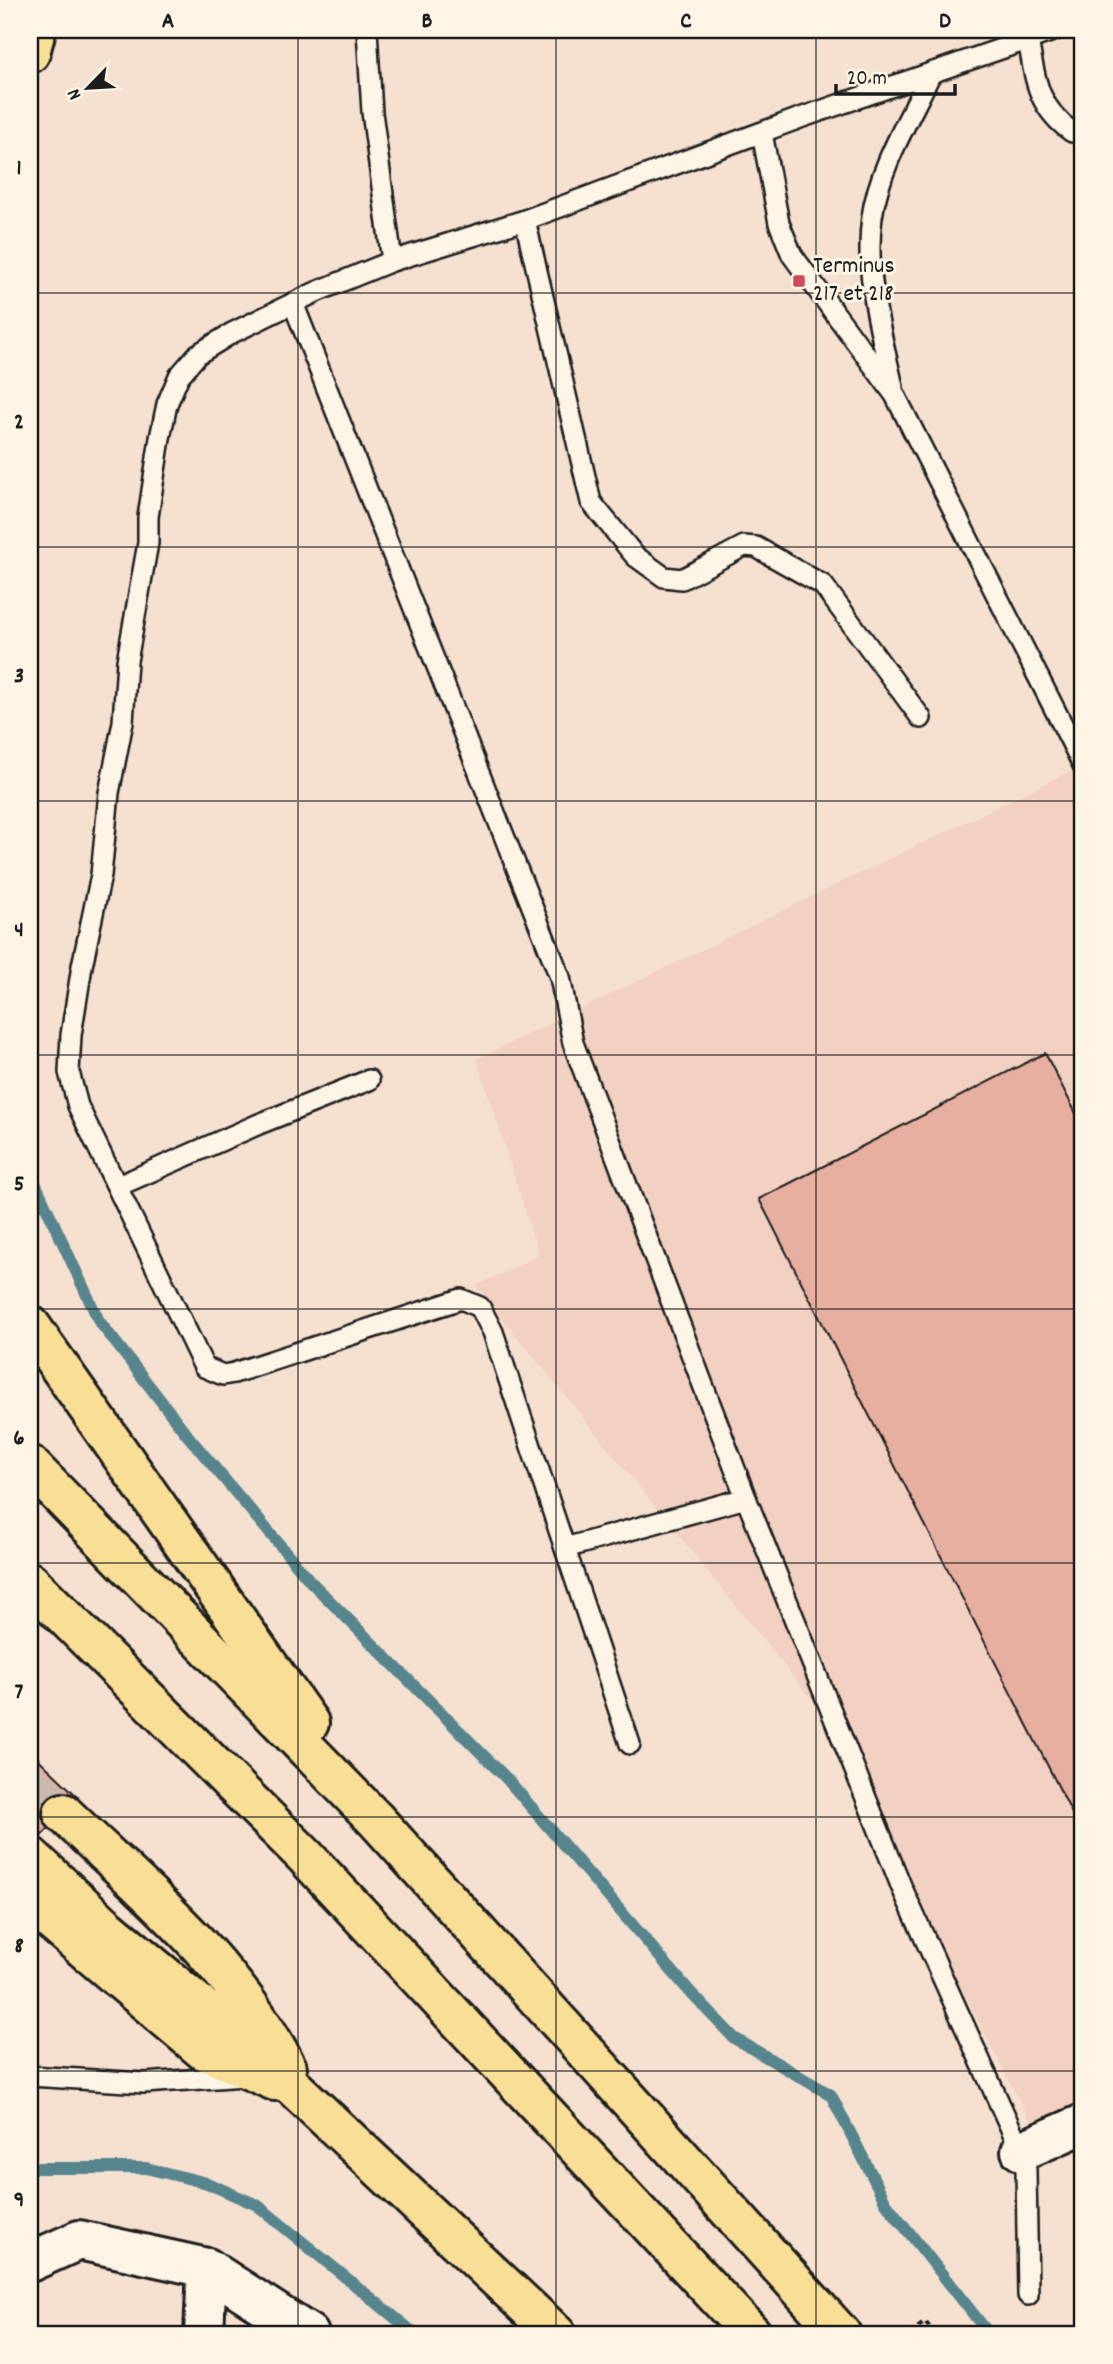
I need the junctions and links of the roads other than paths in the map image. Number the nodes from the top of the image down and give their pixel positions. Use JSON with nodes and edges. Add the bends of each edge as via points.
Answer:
{"nodes":[{"id":1,"x":36,"y":30,"type":"edge"},
{"id":2,"x":368,"y":30,"type":"edge"},
{"id":3,"x":1056,"y":30,"type":"edge"},
{"id":4,"x":1028,"y":39,"type":"junction"},
{"id":5,"x":30,"y":53,"type":"edge"},
{"id":6,"x":931,"y":73,"type":"junction"},
{"id":7,"x":1083,"y":130,"type":"edge"},
{"id":8,"x":762,"y":133,"type":"junction"},
{"id":9,"x":525,"y":220,"type":"junction"},
{"id":10,"x":393,"y":261,"type":"junction"},
{"id":11,"x":293,"y":303,"type":"junction"},
{"id":12,"x":895,"y":395,"type":"junction"},
{"id":13,"x":921,"y":718,"type":"dead end"},
{"id":14,"x":1083,"y":765,"type":"edge"},
{"id":15,"x":369,"y":1080,"type":"dead end"},
{"id":16,"x":118,"y":1186,"type":"junction"},
{"id":17,"x":30,"y":1325,"type":"edge"},
{"id":18,"x":30,"y":1465,"type":"edge"},
{"id":19,"x":746,"y":1498,"type":"junction"},
{"id":20,"x":565,"y":1548,"type":"junction"},
{"id":21,"x":30,"y":1582,"type":"edge"},
{"id":22,"x":630,"y":1744,"type":"dead end"},
{"id":23,"x":376,"y":1820,"type":"junction"},
{"id":24,"x":46,"y":1834,"type":"tunnel mouth"},
{"id":25,"x":30,"y":1903,"type":"edge"},
{"id":26,"x":257,"y":2074,"type":"junction"},
{"id":27,"x":30,"y":2076,"type":"edge"},
{"id":28,"x":297,"y":2089,"type":"junction"},
{"id":29,"x":1083,"y":2124,"type":"edge"},
{"id":30,"x":1021,"y":2151,"type":"junction"},
{"id":31,"x":30,"y":2262,"type":"edge"},
{"id":32,"x":206,"y":2267,"type":"junction"},
{"id":33,"x":1028,"y":2295,"type":"dead end"},
{"id":34,"x":204,"y":2334,"type":"edge"},
{"id":35,"x":309,"y":2334,"type":"edge"},
{"id":36,"x":556,"y":2334,"type":"edge"},
{"id":37,"x":752,"y":2334,"type":"edge"},
{"id":38,"x":841,"y":2334,"type":"edge"}],
"edges":[{"from":1,"to":5,"type":"main road"},
{"from":2,"to":10,"type":"lane","via":[[372,112]]},
{"from":3,"to":4,"type":"lane"},
{"from":4,"to":6,"type":"lane"},
{"from":4,"to":7,"type":"lane","via":[[1036,83],[1052,118],[1072,132]]},
{"from":6,"to":8,"type":"lane"},
{"from":6,"to":12,"type":"lane","via":[[889,162],[872,215],[874,300]]},
{"from":8,"to":9,"type":"lane"},
{"from":8,"to":12,"type":"lane","via":[[779,223],[792,255]]},
{"from":9,"to":10,"type":"lane"},
{"from":9,"to":13,"type":"lane","via":[[591,502],[635,556],[664,577],[682,579],[744,546],[756,547],[823,585]]},
{"from":10,"to":11,"type":"lane"},
{"from":11,"to":16,"type":"lane","via":[[198,354],[179,376],[160,438],[148,543],[127,661],[123,722],[69,1072],[78,1106]]},
{"from":11,"to":19,"type":"lane","via":[[560,978],[573,1043]]},
{"from":12,"to":14,"type":"lane"},
{"from":15,"to":16,"type":"lane"},
{"from":16,"to":20,"type":"lane","via":[[204,1367],[223,1375],[461,1299],[480,1307],[494,1332]]},
{"from":17,"to":23,"type":"main road"},
{"from":18,"to":23,"type":"main road"},
{"from":19,"to":20,"type":"lane"},
{"from":19,"to":30,"type":"lane","via":[[902,1888]]},
{"from":20,"to":22,"type":"lane"},
{"from":21,"to":37,"type":"main road","via":[[305,1856]]},
{"from":23,"to":38,"type":"main road"},
{"from":24,"to":28,"type":"main road","via":[[210,1987]]},
{"from":25,"to":26,"type":"main road","via":[[203,2050]]},
{"from":26,"to":27,"type":"lane","via":[[145,2083]]},
{"from":26,"to":28,"type":"main road"},
{"from":28,"to":36,"type":"main road"},
{"from":29,"to":30,"type":"street"},
{"from":30,"to":33,"type":"lane","via":[[1026,2169]]},
{"from":31,"to":32,"type":"street","via":[[79,2240]]},
{"from":32,"to":34,"type":"street"},
{"from":32,"to":35,"type":"street"}]}
